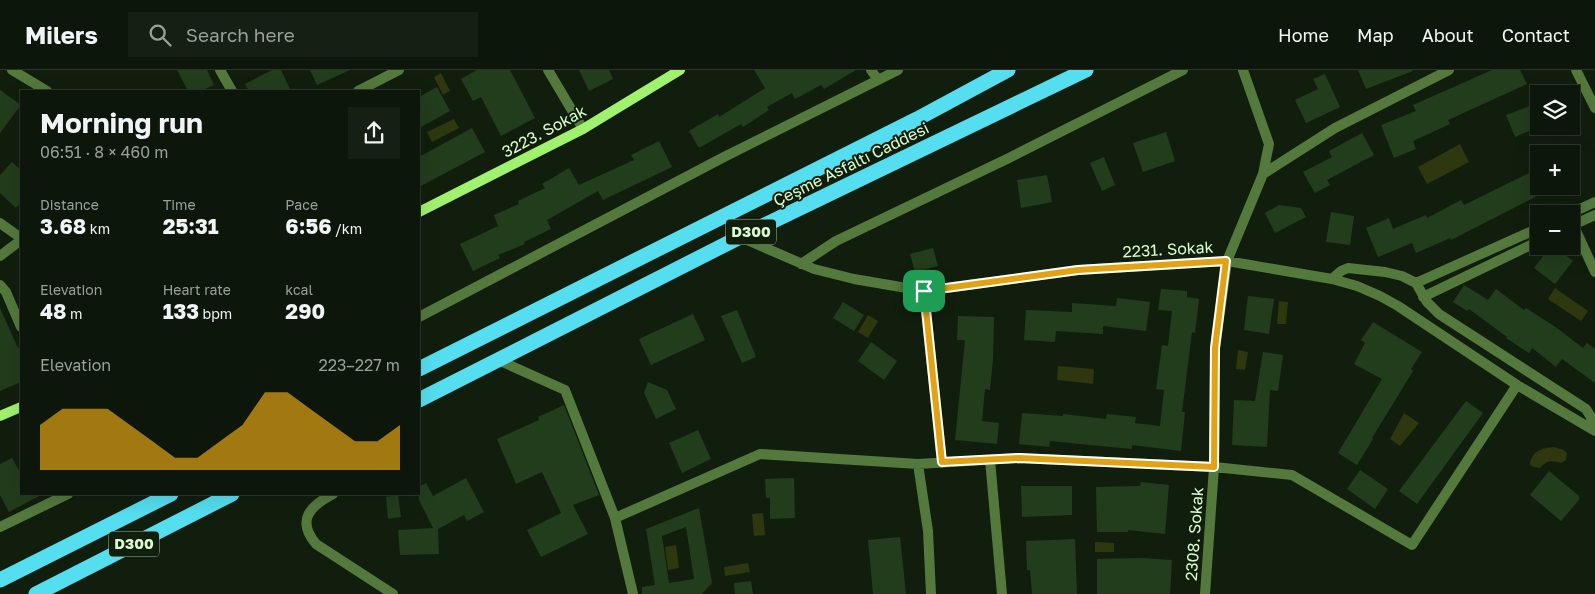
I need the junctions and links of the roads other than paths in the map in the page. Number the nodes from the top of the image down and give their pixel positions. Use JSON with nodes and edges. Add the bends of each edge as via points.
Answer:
{"nodes":[{"id":1,"x":12,"y":70,"type":"edge"},
{"id":2,"x":220,"y":70,"type":"edge"},
{"id":3,"x":399,"y":70,"type":"edge"},
{"id":4,"x":548,"y":70,"type":"edge"},
{"id":5,"x":680,"y":70,"type":"edge"},
{"id":6,"x":898,"y":70,"type":"edge"},
{"id":7,"x":995,"y":70,"type":"edge"},
{"id":8,"x":1008,"y":70,"type":"edge"},
{"id":9,"x":1086,"y":70,"type":"edge"},
{"id":10,"x":1183,"y":70,"type":"edge"},
{"id":11,"x":1242,"y":70,"type":"edge"},
{"id":12,"x":1449,"y":70,"type":"edge"},
{"id":13,"x":1576,"y":70,"type":"edge"},
{"id":14,"x":876,"y":73,"type":"edge"},
{"id":15,"x":45,"y":90,"type":"edge"},
{"id":16,"x":231,"y":90,"type":"edge"},
{"id":17,"x":360,"y":90,"type":"edge"},
{"id":18,"x":1595,"y":108,"type":"edge"},
{"id":19,"x":916,"y":119,"type":"junction"},
{"id":20,"x":582,"y":129,"type":"junction"},
{"id":21,"x":1263,"y":174,"type":"junction"},
{"id":22,"x":1595,"y":202,"type":"edge"},
{"id":23,"x":1580,"y":209,"type":"edge"},
{"id":24,"x":420,"y":211,"type":"edge"},
{"id":25,"x":1595,"y":215,"type":"edge"},
{"id":26,"x":1580,"y":222,"type":"edge"},
{"id":27,"x":0,"y":223,"type":"edge"},
{"id":28,"x":1530,"y":232,"type":"edge"},
{"id":29,"x":740,"y":237,"type":"junction"},
{"id":30,"x":20,"y":238,"type":"edge"},
{"id":31,"x":20,"y":240,"type":"edge"},
{"id":32,"x":1580,"y":241,"type":"edge"},
{"id":33,"x":1530,"y":245,"type":"edge"},
{"id":34,"x":0,"y":256,"type":"edge"},
{"id":35,"x":1226,"y":261,"type":"junction"},
{"id":36,"x":801,"y":264,"type":"junction"},
{"id":37,"x":1595,"y":272,"type":"edge"},
{"id":38,"x":1332,"y":279,"type":"junction"},
{"id":39,"x":1416,"y":283,"type":"junction"},
{"id":40,"x":0,"y":285,"type":"edge"},
{"id":41,"x":924,"y":291,"type":"junction"},
{"id":42,"x":1423,"y":297,"type":"junction"},
{"id":43,"x":420,"y":316,"type":"edge"},
{"id":44,"x":20,"y":325,"type":"edge"},
{"id":45,"x":498,"y":360,"type":"junction"},
{"id":46,"x":420,"y":368,"type":"edge"},
{"id":47,"x":1517,"y":385,"type":"junction"},
{"id":48,"x":420,"y":399,"type":"edge"},
{"id":49,"x":20,"y":406,"type":"edge"},
{"id":50,"x":1592,"y":410,"type":"edge"},
{"id":51,"x":0,"y":416,"type":"edge"},
{"id":52,"x":1593,"y":430,"type":"edge"},
{"id":53,"x":990,"y":460,"type":"junction"},
{"id":54,"x":942,"y":462,"type":"junction"},
{"id":55,"x":918,"y":464,"type":"junction"},
{"id":56,"x":1214,"y":467,"type":"junction"},
{"id":57,"x":66,"y":495,"type":"edge"},
{"id":58,"x":170,"y":495,"type":"edge"},
{"id":59,"x":230,"y":495,"type":"edge"},
{"id":60,"x":331,"y":495,"type":"edge"},
{"id":61,"x":615,"y":518,"type":"junction"},
{"id":62,"x":0,"y":527,"type":"edge"},
{"id":63,"x":0,"y":580,"type":"edge"},
{"id":64,"x":36,"y":594,"type":"edge"},
{"id":65,"x":393,"y":594,"type":"edge"},
{"id":66,"x":633,"y":594,"type":"edge"},
{"id":67,"x":931,"y":594,"type":"edge"},
{"id":68,"x":1002,"y":594,"type":"edge"},
{"id":69,"x":1205,"y":594,"type":"edge"}],
"edges":[{"from":1,"to":15,"type":"street"},
{"from":2,"to":16,"type":"street"},
{"from":3,"to":17,"type":"street"},
{"from":4,"to":20,"type":"street"},
{"from":5,"to":20,"type":"street","name":"3223. Sokak"},
{"from":6,"to":14,"type":"street"},
{"from":7,"to":19,"type":"street"},
{"from":8,"to":19,"type":"highway","name":"Çeşme Asfaltı Caddesi","number":"D300"},
{"from":9,"to":29,"type":"highway","name":"Çeşme Asfaltı Caddesi","number":"D300"},
{"from":10,"to":36,"type":"street","via":[[836,241]]},
{"from":11,"to":21,"type":"street","name":"2308. Sokak","via":[[1269,144]]},
{"from":12,"to":21,"type":"street","via":[[1335,128]]},
{"from":13,"to":18,"type":"street"},
{"from":14,"to":43,"type":"street","via":[[724,157]]},
{"from":19,"to":46,"type":"highway","name":"Çeşme Asfaltı Caddesi","number":"D300"},
{"from":20,"to":24,"type":"street","name":"3223. Sokak"},
{"from":21,"to":35,"type":"street","name":"2308. Sokak"},
{"from":22,"to":23,"type":"street"},
{"from":25,"to":26,"type":"street"},
{"from":27,"to":30,"type":"street"},
{"from":28,"to":39,"type":"street"},
{"from":29,"to":36,"type":"street","name":"2231. Sokak"},
{"from":29,"to":45,"type":"highway","name":"Çeşme Asfaltı Caddesi","number":"D300"},
{"from":31,"to":34,"type":"street"},
{"from":32,"to":37,"type":"street"},
{"from":33,"to":42,"type":"street"},
{"from":35,"to":38,"type":"street","name":"2231. Sokak"},
{"from":35,"to":41,"type":"street","name":"2231. Sokak","via":[[1078,270]]},
{"from":35,"to":56,"type":"street","name":"2308. Sokak","via":[[1215,348]]},
{"from":36,"to":41,"type":"street","name":"2231. Sokak","via":[[854,279]]},
{"from":38,"to":39,"type":"street","via":[[1348,268],[1393,274]]},
{"from":38,"to":47,"type":"street","name":"2231. Sokak","via":[[1357,286],[1398,306]]},
{"from":39,"to":42,"type":"street"},
{"from":40,"to":44,"type":"street"},
{"from":41,"to":54,"type":"street"},
{"from":42,"to":50,"type":"street","via":[[1439,314]]},
{"from":45,"to":48,"type":"highway","name":"Çeşme Asfaltı Caddesi","number":"D300"},
{"from":45,"to":61,"type":"street","via":[[565,390]]},
{"from":47,"to":52,"type":"street","name":"2231. Sokak"},
{"from":47,"to":56,"type":"street","via":[[1412,545],[1292,475]]},
{"from":49,"to":51,"type":"street"},
{"from":50,"to":52,"type":"street"},
{"from":53,"to":54,"type":"street"},
{"from":53,"to":56,"type":"street","via":[[1019,458]]},
{"from":53,"to":68,"type":"street"},
{"from":54,"to":55,"type":"street"},
{"from":55,"to":61,"type":"street","via":[[760,454]]},
{"from":55,"to":67,"type":"street","via":[[928,531]]},
{"from":56,"to":69,"type":"street","name":"2308. Sokak"},
{"from":57,"to":62,"type":"street"},
{"from":58,"to":63,"type":"highway","number":"D300"},
{"from":59,"to":64,"type":"highway","number":"D300"},
{"from":60,"to":65,"type":"street","via":[[318,501],[310,511],[307,524],[311,538]]},
{"from":61,"to":66,"type":"street"}]}
